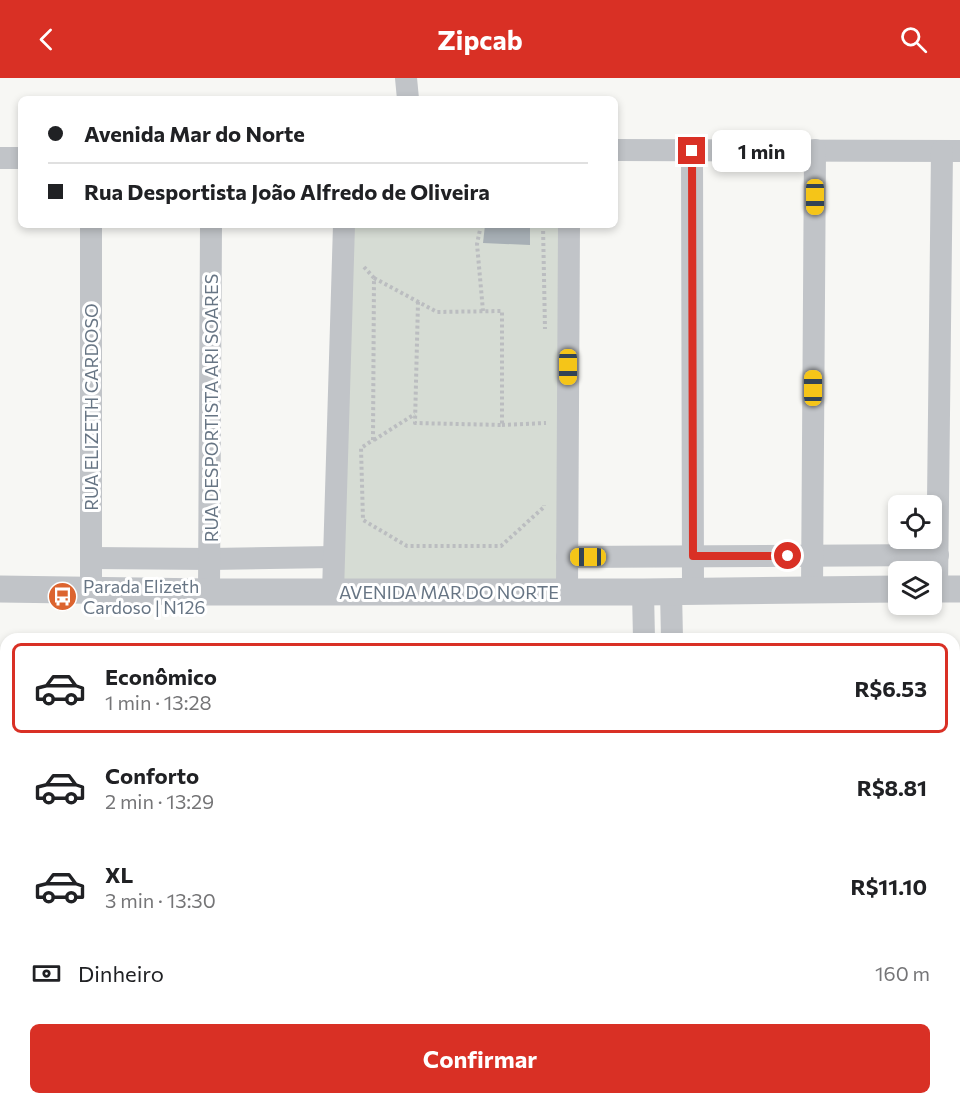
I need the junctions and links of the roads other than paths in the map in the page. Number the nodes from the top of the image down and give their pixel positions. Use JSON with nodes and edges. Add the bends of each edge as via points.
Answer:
{"nodes":[{"id":1,"x":406,"y":78,"type":"edge"},
{"id":2,"x":408,"y":96,"type":"edge"},
{"id":3,"x":618,"y":150,"type":"edge"},
{"id":4,"x":815,"y":150,"type":"junction"},
{"id":5,"x":692,"y":151,"type":"junction"},
{"id":6,"x":951,"y":151,"type":"edge"},
{"id":7,"x":0,"y":158,"type":"edge"},
{"id":8,"x":18,"y":158,"type":"edge"},
{"id":9,"x":91,"y":228,"type":"edge"},
{"id":10,"x":212,"y":228,"type":"edge"},
{"id":11,"x":344,"y":228,"type":"edge"},
{"id":12,"x":569,"y":228,"type":"edge"},
{"id":13,"x":938,"y":555,"type":"junction"},
{"id":14,"x":693,"y":556,"type":"junction"},
{"id":15,"x":812,"y":556,"type":"junction"},
{"id":16,"x":333,"y":557,"type":"junction"},
{"id":17,"x":567,"y":557,"type":"junction"},
{"id":18,"x":92,"y":558,"type":"junction"},
{"id":19,"x":211,"y":559,"type":"junction"},
{"id":20,"x":0,"y":589,"type":"edge"},
{"id":21,"x":91,"y":589,"type":"junction"},
{"id":22,"x":888,"y":589,"type":"edge"},
{"id":23,"x":943,"y":589,"type":"edge"},
{"id":24,"x":812,"y":590,"type":"junction"},
{"id":25,"x":682,"y":591,"type":"junction"},
{"id":26,"x":209,"y":592,"type":"junction"},
{"id":27,"x":333,"y":592,"type":"junction"},
{"id":28,"x":567,"y":592,"type":"junction"},
{"id":29,"x":643,"y":592,"type":"junction"},
{"id":30,"x":644,"y":633,"type":"edge"},
{"id":31,"x":673,"y":633,"type":"edge"}],
"edges":[{"from":1,"to":2,"type":"street"},
{"from":3,"to":5,"type":"street"},
{"from":4,"to":5,"type":"street"},
{"from":4,"to":6,"type":"street"},
{"from":4,"to":15,"type":"street"},
{"from":5,"to":14,"type":"street"},
{"from":6,"to":13,"type":"street"},
{"from":7,"to":8,"type":"street"},
{"from":9,"to":18,"type":"street","name":"RUA ELIZETH CARDOSO"},
{"from":10,"to":19,"type":"street","name":"RUA DESPORTISTA ARI SOARES"},
{"from":11,"to":16,"type":"street"},
{"from":12,"to":17,"type":"street"},
{"from":13,"to":15,"type":"street","name":"AVENIDA MAR DO NORTE"},
{"from":13,"to":23,"type":"street"},
{"from":14,"to":15,"type":"street","name":"AVENIDA MAR DO NORTE"},
{"from":14,"to":17,"type":"street","name":"AVENIDA MAR DO NORTE"},
{"from":14,"to":25,"type":"street"},
{"from":15,"to":24,"type":"street"},
{"from":16,"to":19,"type":"street"},
{"from":16,"to":27,"type":"street"},
{"from":17,"to":28,"type":"street"},
{"from":18,"to":19,"type":"street"},
{"from":18,"to":21,"type":"street","name":"RUA ELIZETH CARDOSO"},
{"from":19,"to":26,"type":"street","name":"RUA DESPORTISTA ARI SOARES"},
{"from":20,"to":21,"type":"street","name":"AVENIDA MAR DO NORTE"},
{"from":21,"to":26,"type":"street","name":"AVENIDA MAR DO NORTE"},
{"from":22,"to":24,"type":"street","name":"AVENIDA MAR DO NORTE"},
{"from":24,"to":25,"type":"street","name":"AVENIDA MAR DO NORTE"},
{"from":25,"to":29,"type":"street","name":"AVENIDA MAR DO NORTE"},
{"from":25,"to":31,"type":"street"},
{"from":26,"to":27,"type":"street","name":"AVENIDA MAR DO NORTE"},
{"from":27,"to":28,"type":"street","name":"AVENIDA MAR DO NORTE"},
{"from":28,"to":29,"type":"street","name":"AVENIDA MAR DO NORTE"},
{"from":29,"to":30,"type":"street"}]}
